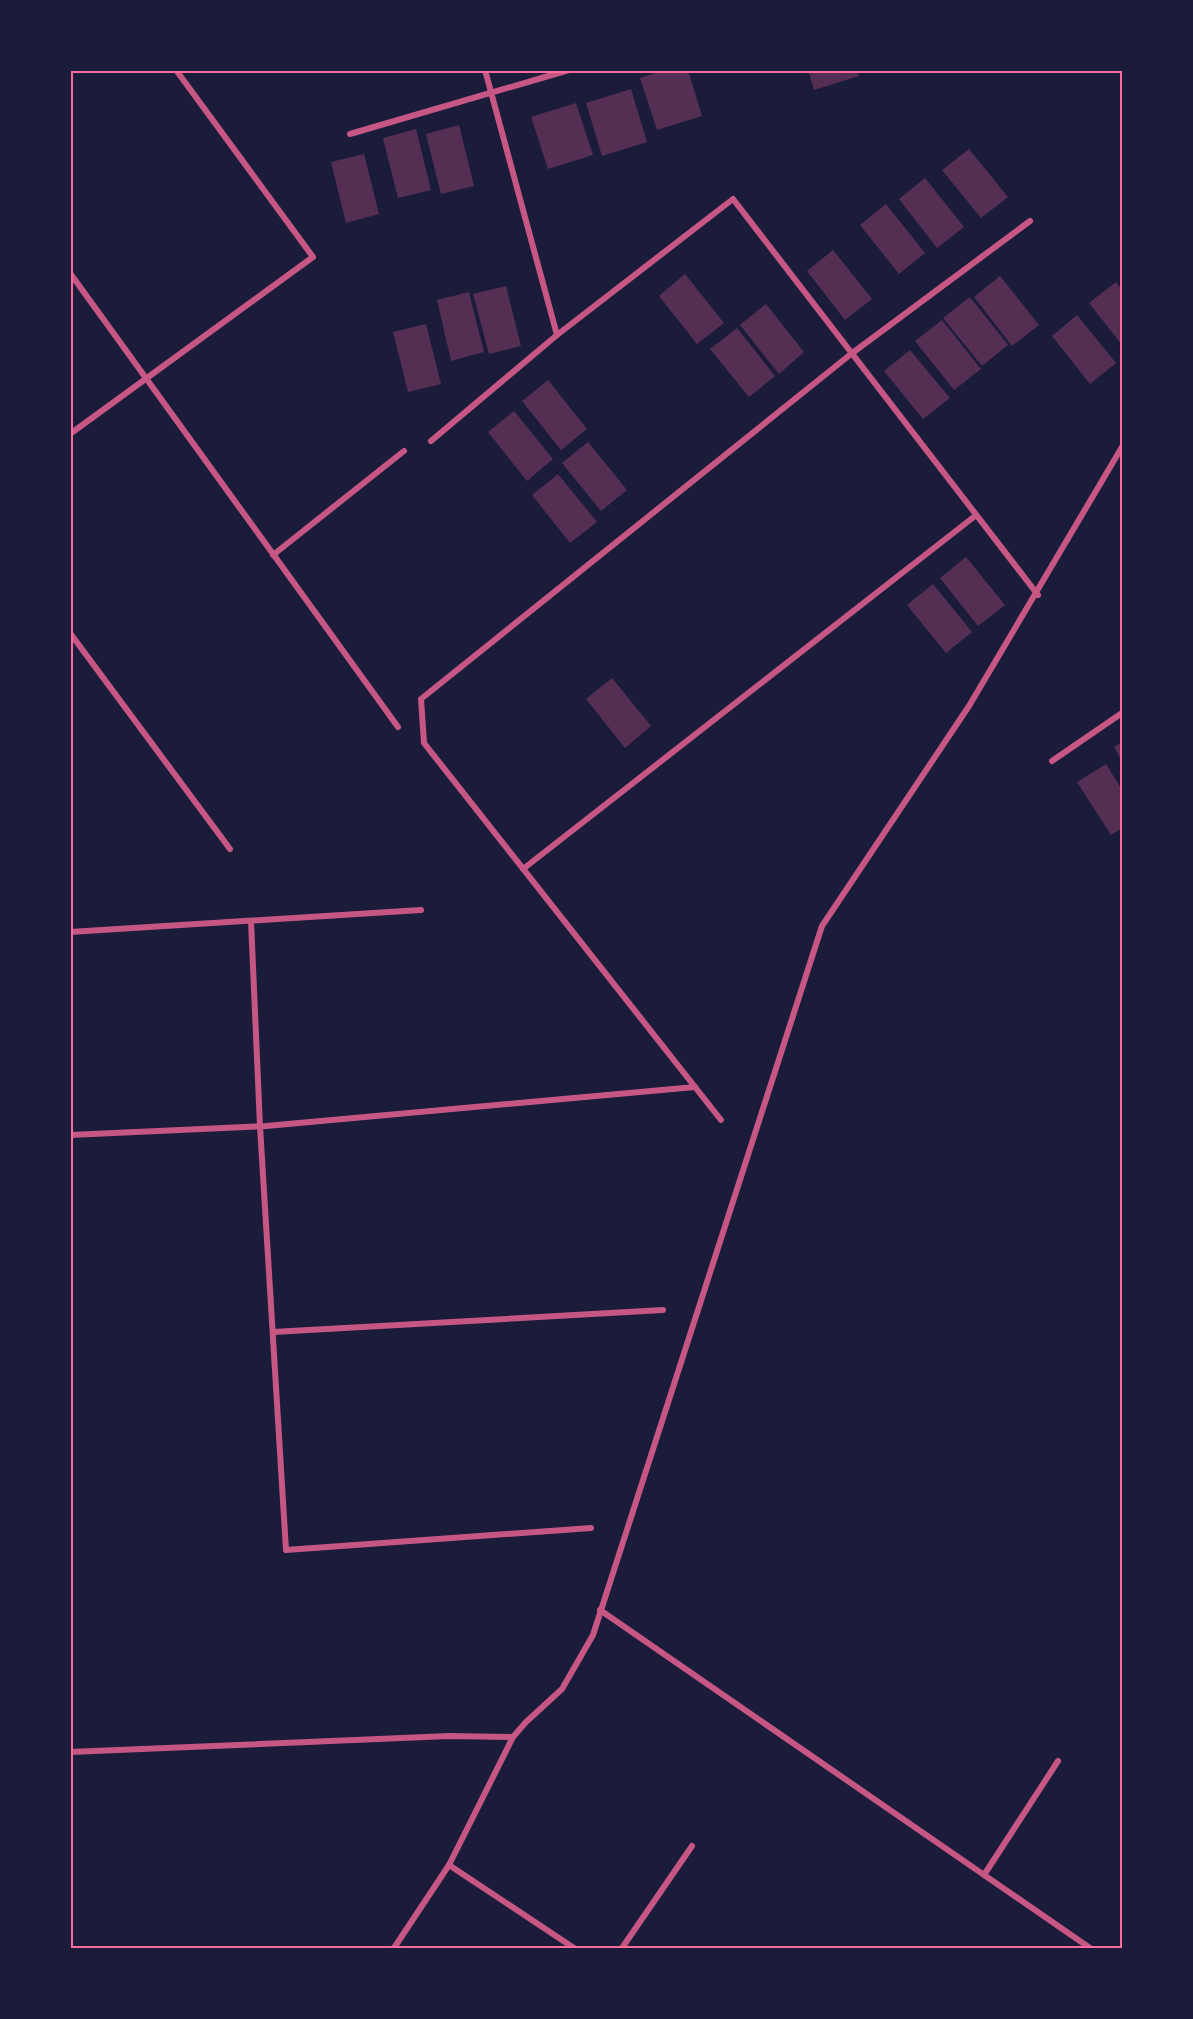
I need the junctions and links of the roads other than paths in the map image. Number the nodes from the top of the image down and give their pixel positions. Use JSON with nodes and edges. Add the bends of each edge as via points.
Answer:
{"nodes":[{"id":1,"x":176,"y":70,"type":"edge"},
{"id":2,"x":485,"y":70,"type":"edge"},
{"id":3,"x":569,"y":70,"type":"edge"},
{"id":4,"x":490,"y":91,"type":"junction"},
{"id":5,"x":350,"y":134,"type":"dead end"},
{"id":6,"x":1030,"y":221,"type":"dead end"},
{"id":7,"x":70,"y":273,"type":"edge"},
{"id":8,"x":557,"y":335,"type":"junction"},
{"id":9,"x":851,"y":354,"type":"junction"},
{"id":10,"x":148,"y":378,"type":"junction"},
{"id":11,"x":70,"y":434,"type":"edge"},
{"id":12,"x":431,"y":441,"type":"dead end"},
{"id":13,"x":1122,"y":447,"type":"edge"},
{"id":14,"x":404,"y":451,"type":"dead end"},
{"id":15,"x":975,"y":516,"type":"junction"},
{"id":16,"x":273,"y":555,"type":"junction"},
{"id":17,"x":1038,"y":595,"type":"junction"},
{"id":18,"x":70,"y":633,"type":"edge"},
{"id":19,"x":1122,"y":713,"type":"edge"},
{"id":20,"x":398,"y":727,"type":"dead end"},
{"id":21,"x":1052,"y":761,"type":"dead end"},
{"id":22,"x":230,"y":849,"type":"dead end"},
{"id":23,"x":523,"y":869,"type":"junction"},
{"id":24,"x":421,"y":910,"type":"dead end"},
{"id":25,"x":251,"y":921,"type":"junction"},
{"id":26,"x":70,"y":932,"type":"edge"},
{"id":27,"x":694,"y":1087,"type":"junction"},
{"id":28,"x":721,"y":1120,"type":"dead end"},
{"id":29,"x":260,"y":1126,"type":"junction"},
{"id":30,"x":70,"y":1135,"type":"edge"},
{"id":31,"x":663,"y":1310,"type":"dead end"},
{"id":32,"x":273,"y":1332,"type":"junction"},
{"id":33,"x":591,"y":1527,"type":"dead end"},
{"id":34,"x":600,"y":1610,"type":"junction"},
{"id":35,"x":513,"y":1737,"type":"junction"},
{"id":36,"x":70,"y":1752,"type":"edge"},
{"id":37,"x":1058,"y":1761,"type":"dead end"},
{"id":38,"x":692,"y":1846,"type":"dead end"},
{"id":39,"x":449,"y":1865,"type":"junction"},
{"id":40,"x":984,"y":1875,"type":"junction"},
{"id":41,"x":394,"y":1948,"type":"edge"},
{"id":42,"x":574,"y":1948,"type":"edge"},
{"id":43,"x":622,"y":1948,"type":"edge"},
{"id":44,"x":1090,"y":1948,"type":"edge"}],
"edges":[{"from":1,"to":10,"type":"street","via":[[313,257]]},
{"from":2,"to":4,"type":"street"},
{"from":3,"to":4,"type":"street"},
{"from":4,"to":5,"type":"street"},
{"from":4,"to":8,"type":"street"},
{"from":6,"to":9,"type":"street"},
{"from":7,"to":10,"type":"street"},
{"from":8,"to":9,"type":"street","via":[[733,199]]},
{"from":8,"to":12,"type":"street"},
{"from":9,"to":15,"type":"street"},
{"from":9,"to":23,"type":"street","via":[[422,699],[424,743]]},
{"from":10,"to":11,"type":"street"},
{"from":10,"to":16,"type":"street"},
{"from":13,"to":17,"type":"street"},
{"from":14,"to":16,"type":"street"},
{"from":15,"to":17,"type":"street"},
{"from":15,"to":23,"type":"street"},
{"from":16,"to":20,"type":"street"},
{"from":17,"to":34,"type":"street","via":[[822,926]]},
{"from":18,"to":22,"type":"street"},
{"from":19,"to":21,"type":"street"},
{"from":23,"to":27,"type":"street"},
{"from":24,"to":25,"type":"street"},
{"from":25,"to":26,"type":"street"},
{"from":25,"to":29,"type":"street"},
{"from":27,"to":28,"type":"street"},
{"from":27,"to":29,"type":"street"},
{"from":29,"to":30,"type":"street"},
{"from":29,"to":32,"type":"street"},
{"from":31,"to":32,"type":"street"},
{"from":32,"to":33,"type":"street","via":[[286,1550]]},
{"from":34,"to":35,"type":"street","via":[[593,1635],[562,1689]]},
{"from":34,"to":40,"type":"street"},
{"from":35,"to":36,"type":"street","via":[[449,1736]]},
{"from":35,"to":39,"type":"street"},
{"from":37,"to":40,"type":"street"},
{"from":38,"to":43,"type":"street"},
{"from":39,"to":41,"type":"street"},
{"from":39,"to":42,"type":"street"},
{"from":40,"to":44,"type":"street"}]}
